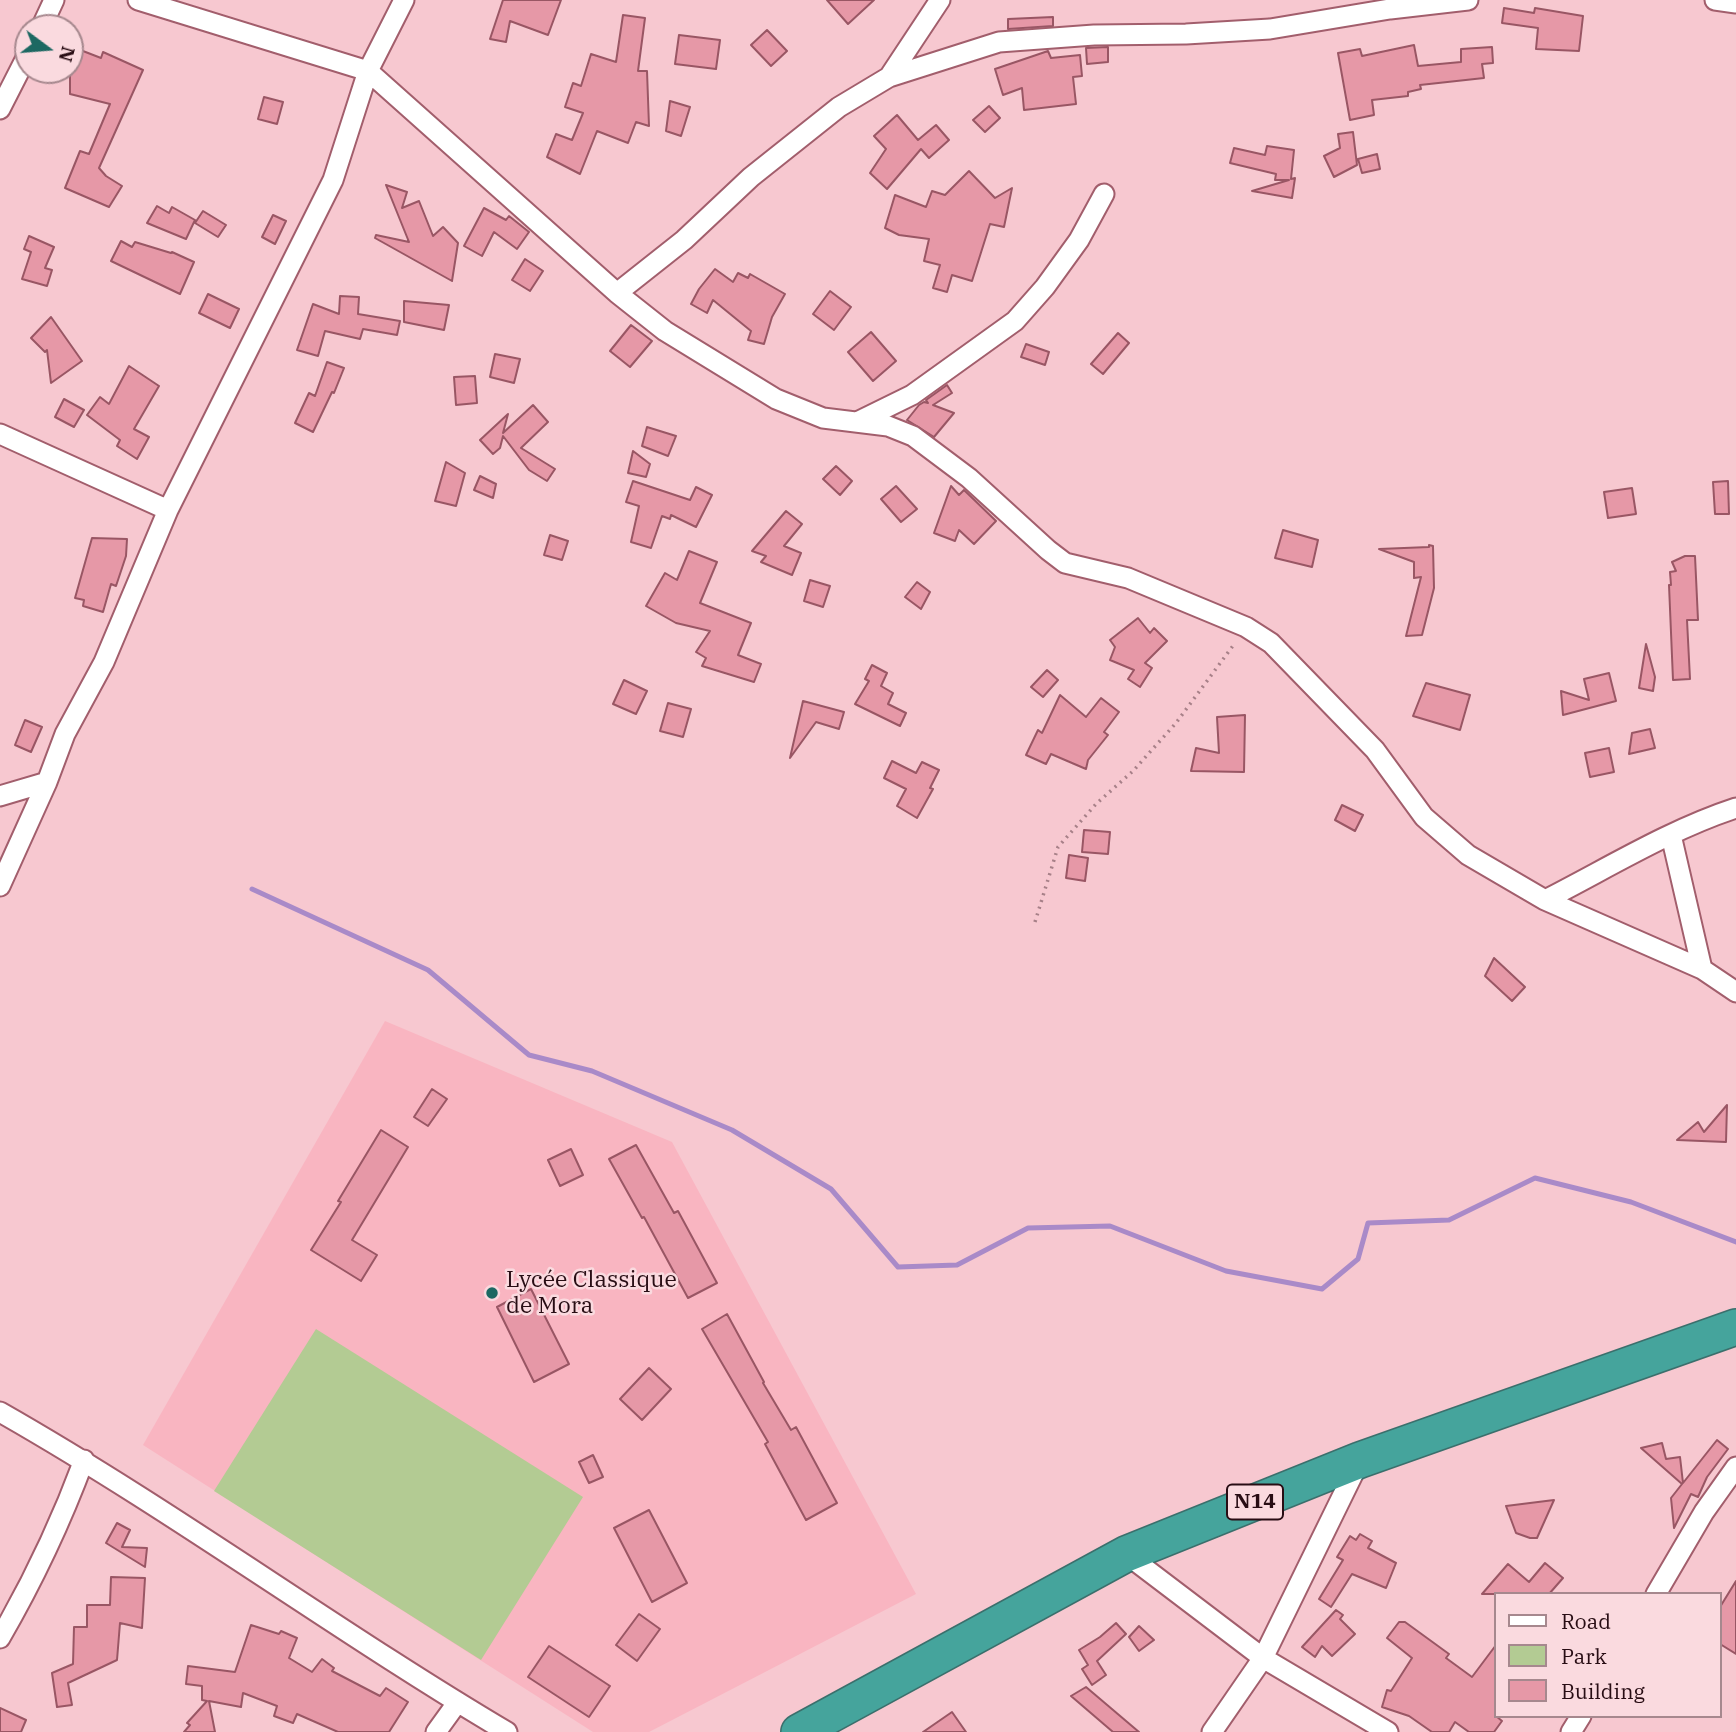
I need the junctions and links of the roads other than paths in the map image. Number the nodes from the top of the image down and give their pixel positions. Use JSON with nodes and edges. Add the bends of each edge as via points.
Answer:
{"nodes":[{"id":1,"x":138,"y":0,"type":"edge"},
{"id":2,"x":404,"y":0,"type":"edge"},
{"id":3,"x":940,"y":0,"type":"edge"},
{"id":4,"x":1468,"y":0,"type":"edge"},
{"id":5,"x":1714,"y":0,"type":"edge"},
{"id":6,"x":1736,"y":3,"type":"edge"},
{"id":7,"x":1387,"y":4,"type":"edge"},
{"id":8,"x":368,"y":71,"type":"junction"},
{"id":9,"x":889,"y":77,"type":"junction"},
{"id":10,"x":14,"y":82,"type":"edge"},
{"id":11,"x":0,"y":109,"type":"edge"},
{"id":12,"x":1104,"y":194,"type":"dead end"},
{"id":13,"x":617,"y":293,"type":"junction"},
{"id":14,"x":857,"y":422,"type":"junction"},
{"id":15,"x":0,"y":434,"type":"edge"},
{"id":16,"x":168,"y":510,"type":"junction"},
{"id":17,"x":47,"y":782,"type":"junction"},
{"id":18,"x":0,"y":796,"type":"edge"},
{"id":19,"x":1736,"y":808,"type":"edge"},
{"id":20,"x":1671,"y":835,"type":"junction"},
{"id":21,"x":0,"y":886,"type":"edge"},
{"id":22,"x":1545,"y":900,"type":"junction"},
{"id":23,"x":1702,"y":969,"type":"junction"},
{"id":24,"x":1736,"y":992,"type":"edge"},
{"id":25,"x":1736,"y":1327,"type":"edge"},
{"id":26,"x":0,"y":1412,"type":"edge"},
{"id":27,"x":84,"y":1460,"type":"junction"},
{"id":28,"x":1360,"y":1460,"type":"junction"},
{"id":29,"x":1736,"y":1467,"type":"edge"},
{"id":30,"x":1126,"y":1554,"type":"junction"},
{"id":31,"x":1657,"y":1592,"type":"edge"},
{"id":32,"x":0,"y":1638,"type":"edge"},
{"id":33,"x":1263,"y":1658,"type":"junction"},
{"id":34,"x":457,"y":1703,"type":"junction"},
{"id":35,"x":436,"y":1732,"type":"edge"},
{"id":36,"x":506,"y":1732,"type":"edge"},
{"id":37,"x":799,"y":1732,"type":"edge"},
{"id":38,"x":1212,"y":1732,"type":"edge"},
{"id":39,"x":1388,"y":1732,"type":"edge"}],
"edges":[{"from":1,"to":8,"type":"street"},
{"from":2,"to":8,"type":"street"},
{"from":3,"to":9,"type":"street"},
{"from":4,"to":7,"type":"street"},
{"from":5,"to":6,"type":"street"},
{"from":7,"to":9,"type":"street","via":[[1270,29],[999,42]]},
{"from":8,"to":13,"type":"street"},
{"from":8,"to":16,"type":"street","via":[[333,180]]},
{"from":9,"to":13,"type":"street","via":[[839,107]]},
{"from":10,"to":11,"type":"street"},
{"from":12,"to":14,"type":"street","via":[[1079,240],[1015,321],[912,395]]},
{"from":13,"to":14,"type":"street","via":[[665,331],[776,399],[823,418]]},
{"from":14,"to":22,"type":"street","via":[[888,426],[931,448],[1065,562],[1128,578],[1246,627],[1271,643],[1375,750],[1424,817],[1468,855]]},
{"from":15,"to":16,"type":"street"},
{"from":16,"to":17,"type":"street"},
{"from":17,"to":18,"type":"street"},
{"from":17,"to":21,"type":"street"},
{"from":19,"to":20,"type":"street"},
{"from":20,"to":22,"type":"street"},
{"from":20,"to":23,"type":"street"},
{"from":22,"to":23,"type":"street"},
{"from":23,"to":24,"type":"street"},
{"from":25,"to":28,"type":"highway","number":"N14"},
{"from":26,"to":27,"type":"street"},
{"from":27,"to":32,"type":"street","via":[[27,1592]]},
{"from":27,"to":34,"type":"street"},
{"from":28,"to":30,"type":"highway","number":"N14"},
{"from":28,"to":33,"type":"street"},
{"from":29,"to":31,"type":"street"},
{"from":30,"to":33,"type":"street"},
{"from":30,"to":37,"type":"highway","number":"N14"},
{"from":33,"to":38,"type":"street"},
{"from":33,"to":39,"type":"street"},
{"from":34,"to":35,"type":"street"},
{"from":34,"to":36,"type":"street"}]}
